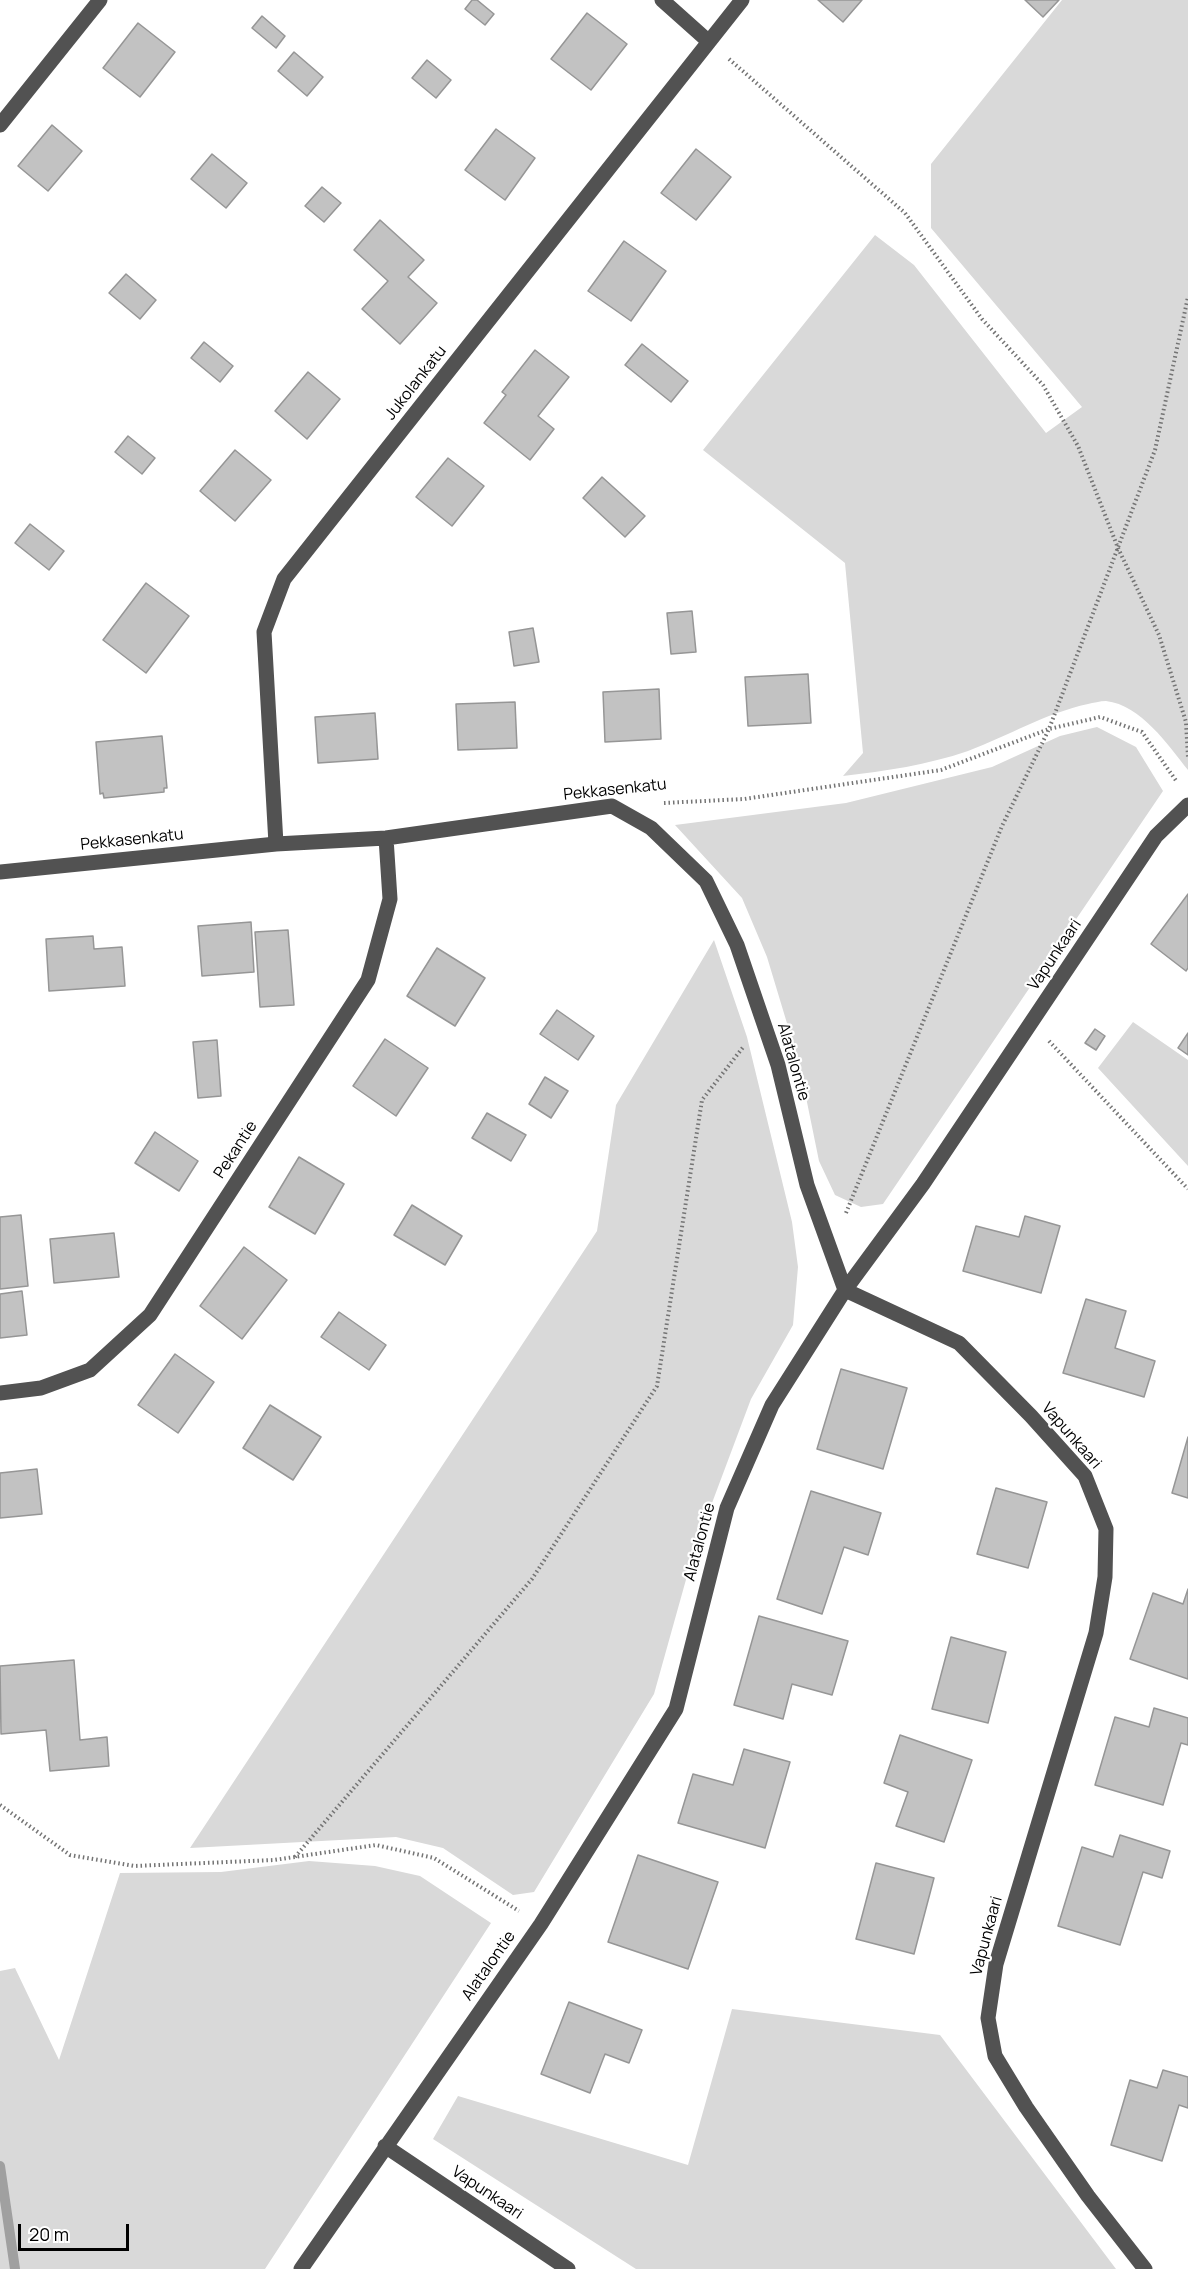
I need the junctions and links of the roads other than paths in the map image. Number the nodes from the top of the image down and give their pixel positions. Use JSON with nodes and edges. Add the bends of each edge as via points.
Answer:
{"nodes":[{"id":1,"x":100,"y":0,"type":"edge"},
{"id":2,"x":662,"y":0,"type":"edge"},
{"id":3,"x":742,"y":0,"type":"edge"},
{"id":4,"x":708,"y":41,"type":"junction"},
{"id":5,"x":0,"y":125,"type":"edge"},
{"id":6,"x":1188,"y":805,"type":"edge"},
{"id":7,"x":612,"y":806,"type":"joint"},
{"id":8,"x":386,"y":838,"type":"junction"},
{"id":9,"x":276,"y":844,"type":"junction"},
{"id":10,"x":0,"y":872,"type":"edge"},
{"id":11,"x":845,"y":1290,"type":"junction"},
{"id":12,"x":0,"y":1393,"type":"edge"},
{"id":13,"x":386,"y":2146,"type":"junction"},
{"id":14,"x":301,"y":2269,"type":"edge"},
{"id":15,"x":568,"y":2269,"type":"edge"},
{"id":16,"x":1145,"y":2269,"type":"edge"}],
"edges":[{"from":1,"to":5,"type":"street"},
{"from":2,"to":4,"type":"street"},
{"from":3,"to":4,"type":"street","name":"Jukolankatu"},
{"from":4,"to":9,"type":"street","name":"Jukolankatu","via":[[284,579],[264,632]]},
{"from":6,"to":11,"type":"street","name":"Vapunkaari","via":[[1156,836],[923,1184]]},
{"from":7,"to":8,"type":"street","name":"Pekkasenkatu"},
{"from":7,"to":11,"type":"street","name":"Alatalontie","via":[[651,828],[706,880],[737,945],[778,1065],[807,1185]]},
{"from":8,"to":9,"type":"street","name":"Pekkasenkatu"},
{"from":8,"to":12,"type":"street","name":"Pekantie","via":[[390,898],[368,980],[150,1315],[90,1370],[41,1388]]},
{"from":9,"to":10,"type":"street","name":"Pekkasenkatu"},
{"from":11,"to":13,"type":"street","name":"Alatalontie","via":[[772,1405],[727,1508],[676,1709],[541,1924]]},
{"from":11,"to":16,"type":"street","name":"Vapunkaari","via":[[959,1343],[1085,1476],[1106,1529],[1105,1577],[1096,1633],[996,1964],[988,2019],[995,2056],[1026,2107]]},
{"from":13,"to":14,"type":"street","name":"Alatalontie"},
{"from":13,"to":15,"type":"street","name":"Vapunkaari"}]}
